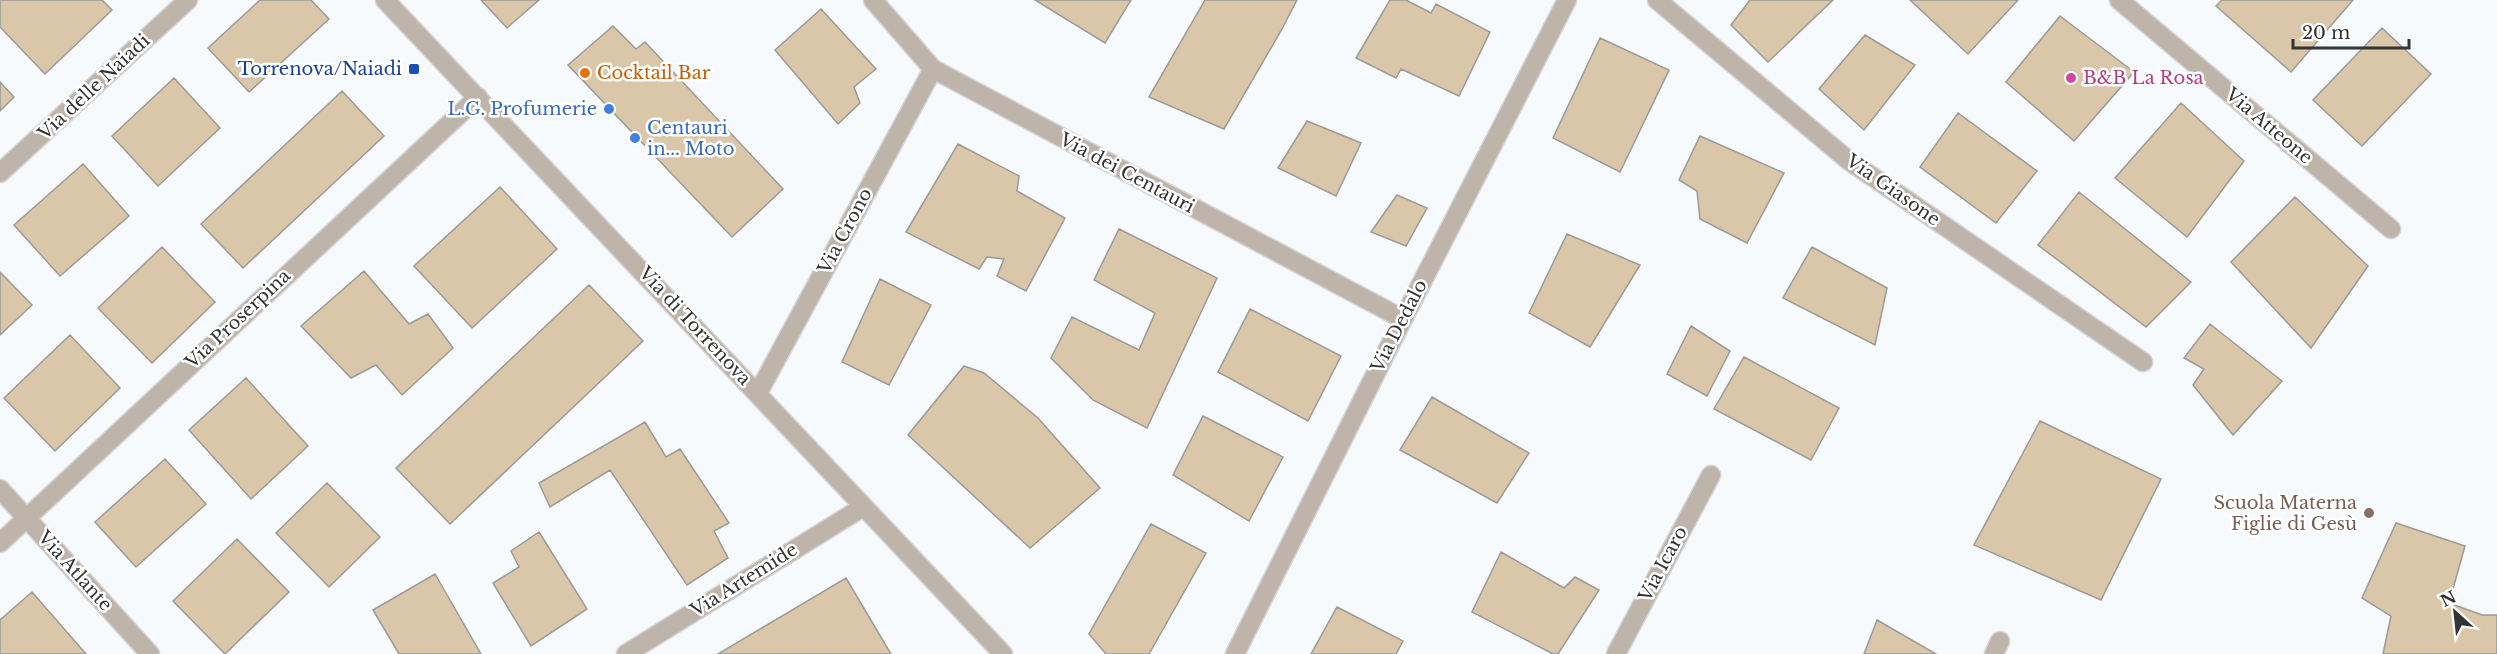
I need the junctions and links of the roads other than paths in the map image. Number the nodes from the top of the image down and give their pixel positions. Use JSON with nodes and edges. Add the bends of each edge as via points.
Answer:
{"nodes":[{"id":1,"x":188,"y":0,"type":"edge"},
{"id":2,"x":385,"y":0,"type":"edge"},
{"id":3,"x":873,"y":0,"type":"edge"},
{"id":4,"x":1567,"y":0,"type":"edge"},
{"id":5,"x":1658,"y":0,"type":"edge"},
{"id":6,"x":2119,"y":0,"type":"edge"},
{"id":7,"x":933,"y":69,"type":"junction"},
{"id":8,"x":478,"y":97,"type":"junction"},
{"id":9,"x":0,"y":173,"type":"edge"},
{"id":10,"x":2391,"y":229,"type":"dead end"},
{"id":11,"x":1403,"y":319,"type":"junction"},
{"id":12,"x":2143,"y":362,"type":"dead end"},
{"id":13,"x":758,"y":393,"type":"junction"},
{"id":14,"x":1711,"y":475,"type":"dead end"},
{"id":15,"x":0,"y":489,"type":"edge"},
{"id":16,"x":863,"y":507,"type":"junction"},
{"id":17,"x":27,"y":516,"type":"junction"},
{"id":18,"x":0,"y":543,"type":"edge"},
{"id":19,"x":150,"y":654,"type":"edge"},
{"id":20,"x":626,"y":654,"type":"edge"},
{"id":21,"x":1003,"y":654,"type":"edge"},
{"id":22,"x":1235,"y":654,"type":"edge"},
{"id":23,"x":1616,"y":654,"type":"edge"}],
"edges":[{"from":1,"to":9,"type":"street","name":"Via delle Naiadi"},
{"from":2,"to":8,"type":"street","name":"Via di Torrenova"},
{"from":3,"to":7,"type":"street","name":"Via dei Centauri"},
{"from":4,"to":11,"type":"street","name":"Via Dedalo"},
{"from":5,"to":12,"type":"street","name":"Via Giasone","via":[[1848,160]]},
{"from":6,"to":10,"type":"street","name":"Via Atteone"},
{"from":7,"to":11,"type":"street","name":"Via dei Centauri"},
{"from":7,"to":13,"type":"street","name":"Via Crono"},
{"from":8,"to":13,"type":"street","name":"Via di Torrenova"},
{"from":8,"to":17,"type":"street","name":"Via Proserpina"},
{"from":11,"to":22,"type":"street","name":"Via Dedalo"},
{"from":13,"to":16,"type":"street","name":"Via di Torrenova"},
{"from":14,"to":23,"type":"street","name":"Via Icaro"},
{"from":15,"to":17,"type":"street","name":"Via Atlante"},
{"from":16,"to":20,"type":"street","name":"Via Artemide"},
{"from":16,"to":21,"type":"street","name":"Via di Torrenova"},
{"from":17,"to":18,"type":"street","name":"Via Proserpina"},
{"from":17,"to":19,"type":"street","name":"Via Atlante"}]}
